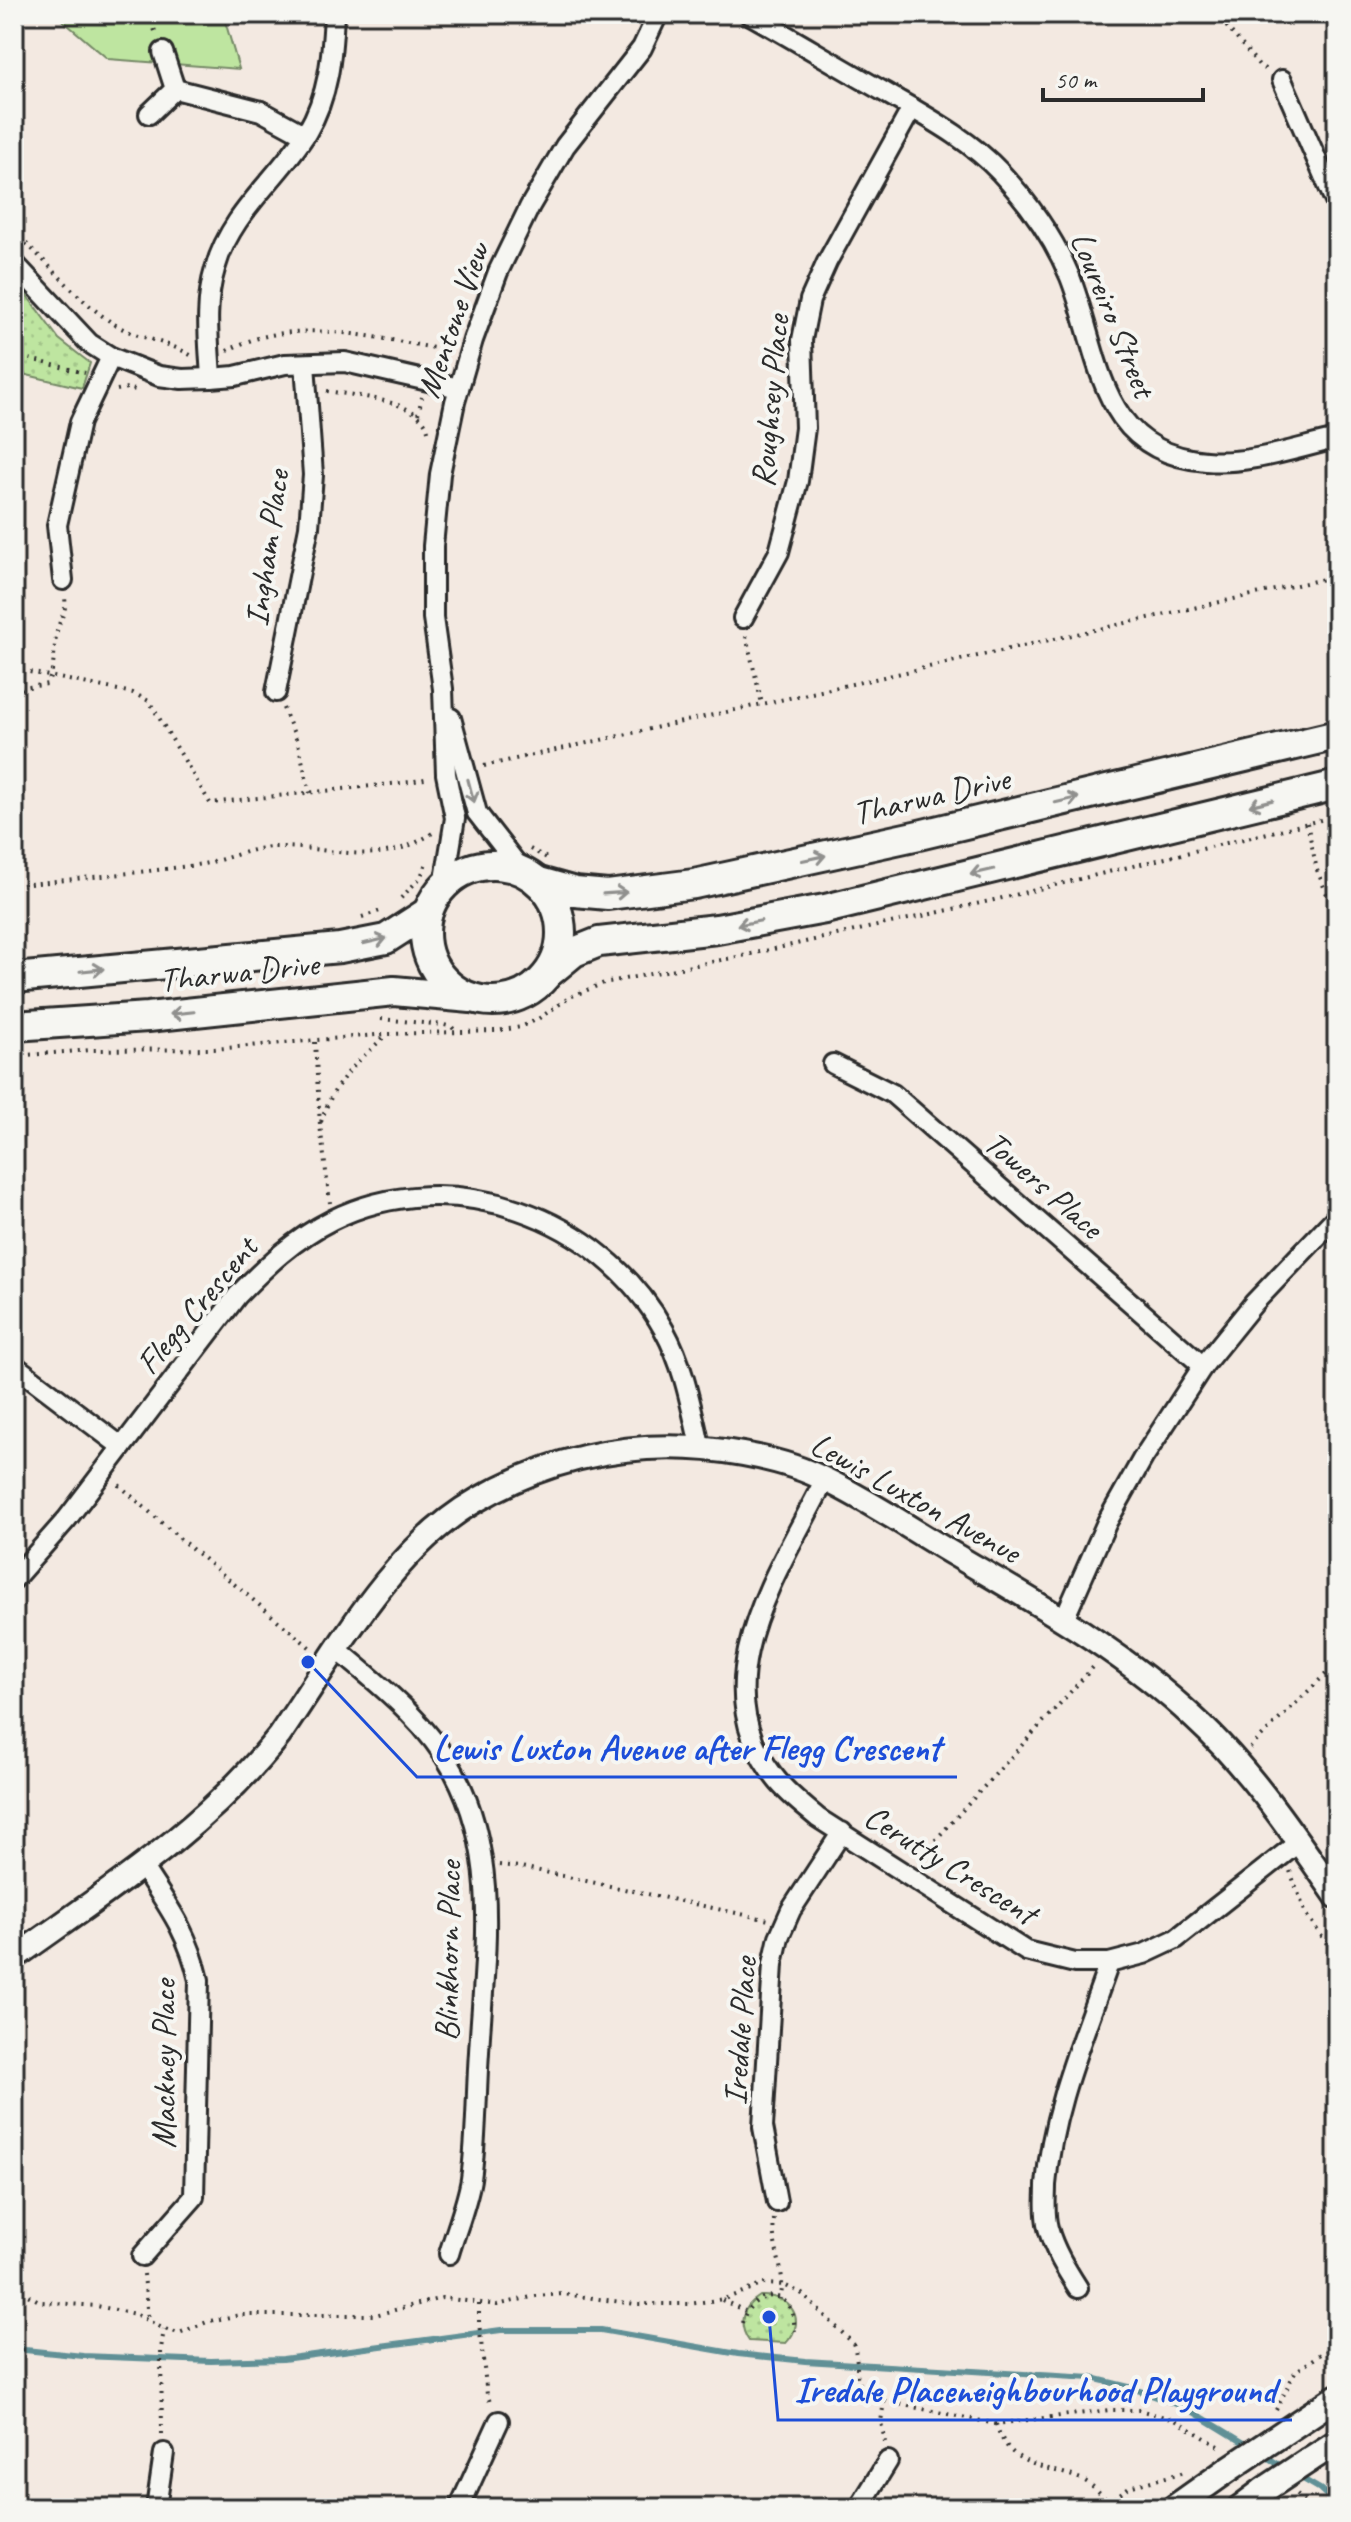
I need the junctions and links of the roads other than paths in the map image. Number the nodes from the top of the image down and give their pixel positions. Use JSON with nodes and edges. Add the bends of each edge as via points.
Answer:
{"nodes":[{"id":1,"x":334,"y":14,"type":"edge"},
{"id":2,"x":658,"y":14,"type":"edge"},
{"id":3,"x":749,"y":14,"type":"edge"},
{"id":4,"x":163,"y":52,"type":"dead end"},
{"id":5,"x":1282,"y":80,"type":"road end"},
{"id":6,"x":175,"y":89,"type":"junction"},
{"id":7,"x":912,"y":108,"type":"junction"},
{"id":8,"x":149,"y":114,"type":"dead end"},
{"id":9,"x":305,"y":135,"type":"junction"},
{"id":10,"x":1337,"y":206,"type":"edge"},
{"id":11,"x":14,"y":263,"type":"edge"},
{"id":12,"x":111,"y":357,"type":"junction"},
{"id":13,"x":305,"y":364,"type":"junction"},
{"id":14,"x":211,"y":378,"type":"junction"},
{"id":15,"x":459,"y":388,"type":"junction"},
{"id":16,"x":1337,"y":439,"type":"edge"},
{"id":17,"x":63,"y":580,"type":"road end"},
{"id":18,"x":743,"y":618,"type":"road end"},
{"id":19,"x":443,"y":689,"type":"junction"},
{"id":20,"x":276,"y":692,"type":"road end"},
{"id":21,"x":1337,"y":735,"type":"edge"},
{"id":22,"x":1337,"y":785,"type":"edge"},
{"id":23,"x":538,"y":872,"type":"junction"},
{"id":24,"x":444,"y":886,"type":"junction"},
{"id":25,"x":428,"y":912,"type":"junction"},
{"id":26,"x":551,"y":971,"type":"junction"},
{"id":27,"x":14,"y":978,"type":"edge"},
{"id":28,"x":471,"y":998,"type":"junction"},
{"id":29,"x":14,"y":1026,"type":"edge"},
{"id":30,"x":833,"y":1064,"type":"dead end"},
{"id":31,"x":1337,"y":1216,"type":"edge"},
{"id":32,"x":14,"y":1365,"type":"edge"},
{"id":33,"x":1203,"y":1366,"type":"junction"},
{"id":34,"x":700,"y":1446,"type":"junction"},
{"id":35,"x":122,"y":1447,"type":"junction"},
{"id":36,"x":825,"y":1479,"type":"junction"},
{"id":37,"x":14,"y":1579,"type":"edge"},
{"id":38,"x":1064,"y":1619,"type":"junction"},
{"id":39,"x":338,"y":1650,"type":"junction"},
{"id":40,"x":842,"y":1832,"type":"junction"},
{"id":41,"x":1299,"y":1842,"type":"junction"},
{"id":42,"x":142,"y":1866,"type":"junction"},
{"id":43,"x":1337,"y":1897,"type":"edge"},
{"id":44,"x":14,"y":1958,"type":"edge"},
{"id":45,"x":1109,"y":1963,"type":"junction"},
{"id":46,"x":777,"y":2202,"type":"road end"},
{"id":47,"x":449,"y":2254,"type":"dead end"},
{"id":48,"x":142,"y":2256,"type":"road end"},
{"id":49,"x":1078,"y":2288,"type":"dead end"},
{"id":50,"x":1337,"y":2397,"type":"edge"},
{"id":51,"x":499,"y":2421,"type":"road end"},
{"id":52,"x":1337,"y":2442,"type":"edge"},
{"id":53,"x":164,"y":2453,"type":"road end"},
{"id":54,"x":888,"y":2461,"type":"road end"},
{"id":55,"x":156,"y":2508,"type":"edge"},
{"id":56,"x":459,"y":2508,"type":"edge"},
{"id":57,"x":859,"y":2508,"type":"edge"},
{"id":58,"x":1174,"y":2508,"type":"edge"},
{"id":59,"x":1240,"y":2508,"type":"edge"}],
"edges":[{"from":1,"to":9,"type":"street","via":[[328,80]]},
{"from":2,"to":15,"type":"street","name":"Mentone View","via":[[642,48],[565,146],[530,206],[498,272]]},
{"from":3,"to":7,"type":"street","name":"Loureiro Street"},
{"from":4,"to":6,"type":"street"},
{"from":5,"to":10,"type":"street"},
{"from":6,"to":8,"type":"street"},
{"from":6,"to":9,"type":"street","via":[[261,111]]},
{"from":7,"to":16,"type":"street","name":"Loureiro Street","via":[[978,152],[1033,210],[1070,279],[1106,393],[1121,419],[1144,440],[1172,454],[1206,461],[1241,460]]},
{"from":7,"to":18,"type":"street","name":"Roughsey Place","via":[[810,300],[802,340],[805,428],[798,481],[779,552]]},
{"from":9,"to":14,"type":"street","via":[[242,213],[215,267],[207,305]]},
{"from":11,"to":12,"type":"street","via":[[81,335]]},
{"from":12,"to":14,"type":"street","via":[[159,376]]},
{"from":12,"to":17,"type":"street","via":[[80,422],[57,525]]},
{"from":13,"to":14,"type":"street"},
{"from":13,"to":15,"type":"street","via":[[345,362]]},
{"from":13,"to":20,"type":"street","name":"Ingham Place","via":[[313,475],[309,527]]},
{"from":15,"to":19,"type":"street","name":"Mentone View","via":[[440,474],[433,546],[433,618]]},
{"from":19,"to":23,"type":"street","name":"Mentone View","one_way":true,"via":[[477,813]]},
{"from":19,"to":24,"type":"street","name":"Mentone View","via":[[446,774],[455,818]]},
{"from":23,"to":21,"type":"main road","name":"Tharwa Drive","one_way":true,"via":[[575,892],[608,895],[694,884]]},
{"from":22,"to":26,"type":"main road","one_way":true,"via":[[825,909],[717,929],[599,942],[574,952]]},
{"from":23,"to":24,"type":"main road","via":[[482,866]]},
{"from":23,"to":26,"type":"main road","via":[[561,924],[560,949]]},
{"from":24,"to":25,"type":"main road"},
{"from":27,"to":25,"type":"main road","name":"Tharwa Drive","one_way":true,"via":[[340,948],[386,939]]},
{"from":25,"to":28,"type":"main road","via":[[428,954],[438,973]]},
{"from":26,"to":28,"type":"main road","via":[[516,998]]},
{"from":28,"to":29,"type":"main road","name":"Tharwa Drive","one_way":true,"via":[[394,991]]},
{"from":30,"to":33,"type":"street","name":"Towers Place","via":[[893,1094]]},
{"from":31,"to":33,"type":"street"},
{"from":32,"to":35,"type":"street"},
{"from":33,"to":38,"type":"street","via":[[1107,1522]]},
{"from":34,"to":35,"type":"street","name":"Flegg Crescent","via":[[685,1380],[665,1330],[620,1271],[552,1223],[456,1196],[381,1203],[334,1219],[289,1246],[237,1296]]},
{"from":34,"to":36,"type":"street","name":"Lewis Luxton Avenue","via":[[768,1459]]},
{"from":34,"to":39,"type":"street","name":"Lewis Luxton Avenue","via":[[627,1448],[574,1459],[474,1501],[395,1568]]},
{"from":35,"to":37,"type":"street","name":"Flegg Crescent"},
{"from":36,"to":38,"type":"street","name":"Lewis Luxton Avenue"},
{"from":36,"to":40,"type":"street","name":"Cerutty Crescent","via":[[759,1611],[743,1668],[744,1707],[755,1743],[774,1777],[818,1818]]},
{"from":38,"to":41,"type":"street","name":"Lewis Luxton Avenue","via":[[1133,1666],[1196,1719]]},
{"from":39,"to":42,"type":"street","name":"Lewis Luxton Avenue","via":[[259,1762],[213,1810]]},
{"from":39,"to":47,"type":"street","name":"Blinkhorn Place","via":[[388,1692],[454,1771],[474,1818],[485,1867],[487,1918],[471,2180]]},
{"from":40,"to":45,"type":"street","name":"Cerutty Crescent","via":[[1026,1951],[1075,1963]]},
{"from":40,"to":46,"type":"street","name":"Iredale Place","via":[[791,1910],[773,1964],[763,2127]]},
{"from":41,"to":43,"type":"street","name":"Lewis Luxton Avenue"},
{"from":41,"to":45,"type":"street","name":"Cerutty Crescent","via":[[1176,1939]]},
{"from":42,"to":44,"type":"street","name":"Lewis Luxton Avenue"},
{"from":42,"to":48,"type":"street","name":"Mackney Place","via":[[179,1922],[199,1980],[194,2197]]},
{"from":45,"to":49,"type":"street","via":[[1049,2149],[1047,2226]]},
{"from":50,"to":58,"type":"main road","bridge":true,"via":[[1273,2429]]},
{"from":51,"to":56,"type":"street"},
{"from":52,"to":59,"type":"main road","bridge":true},
{"from":53,"to":55,"type":"street"},
{"from":54,"to":57,"type":"street"}]}
